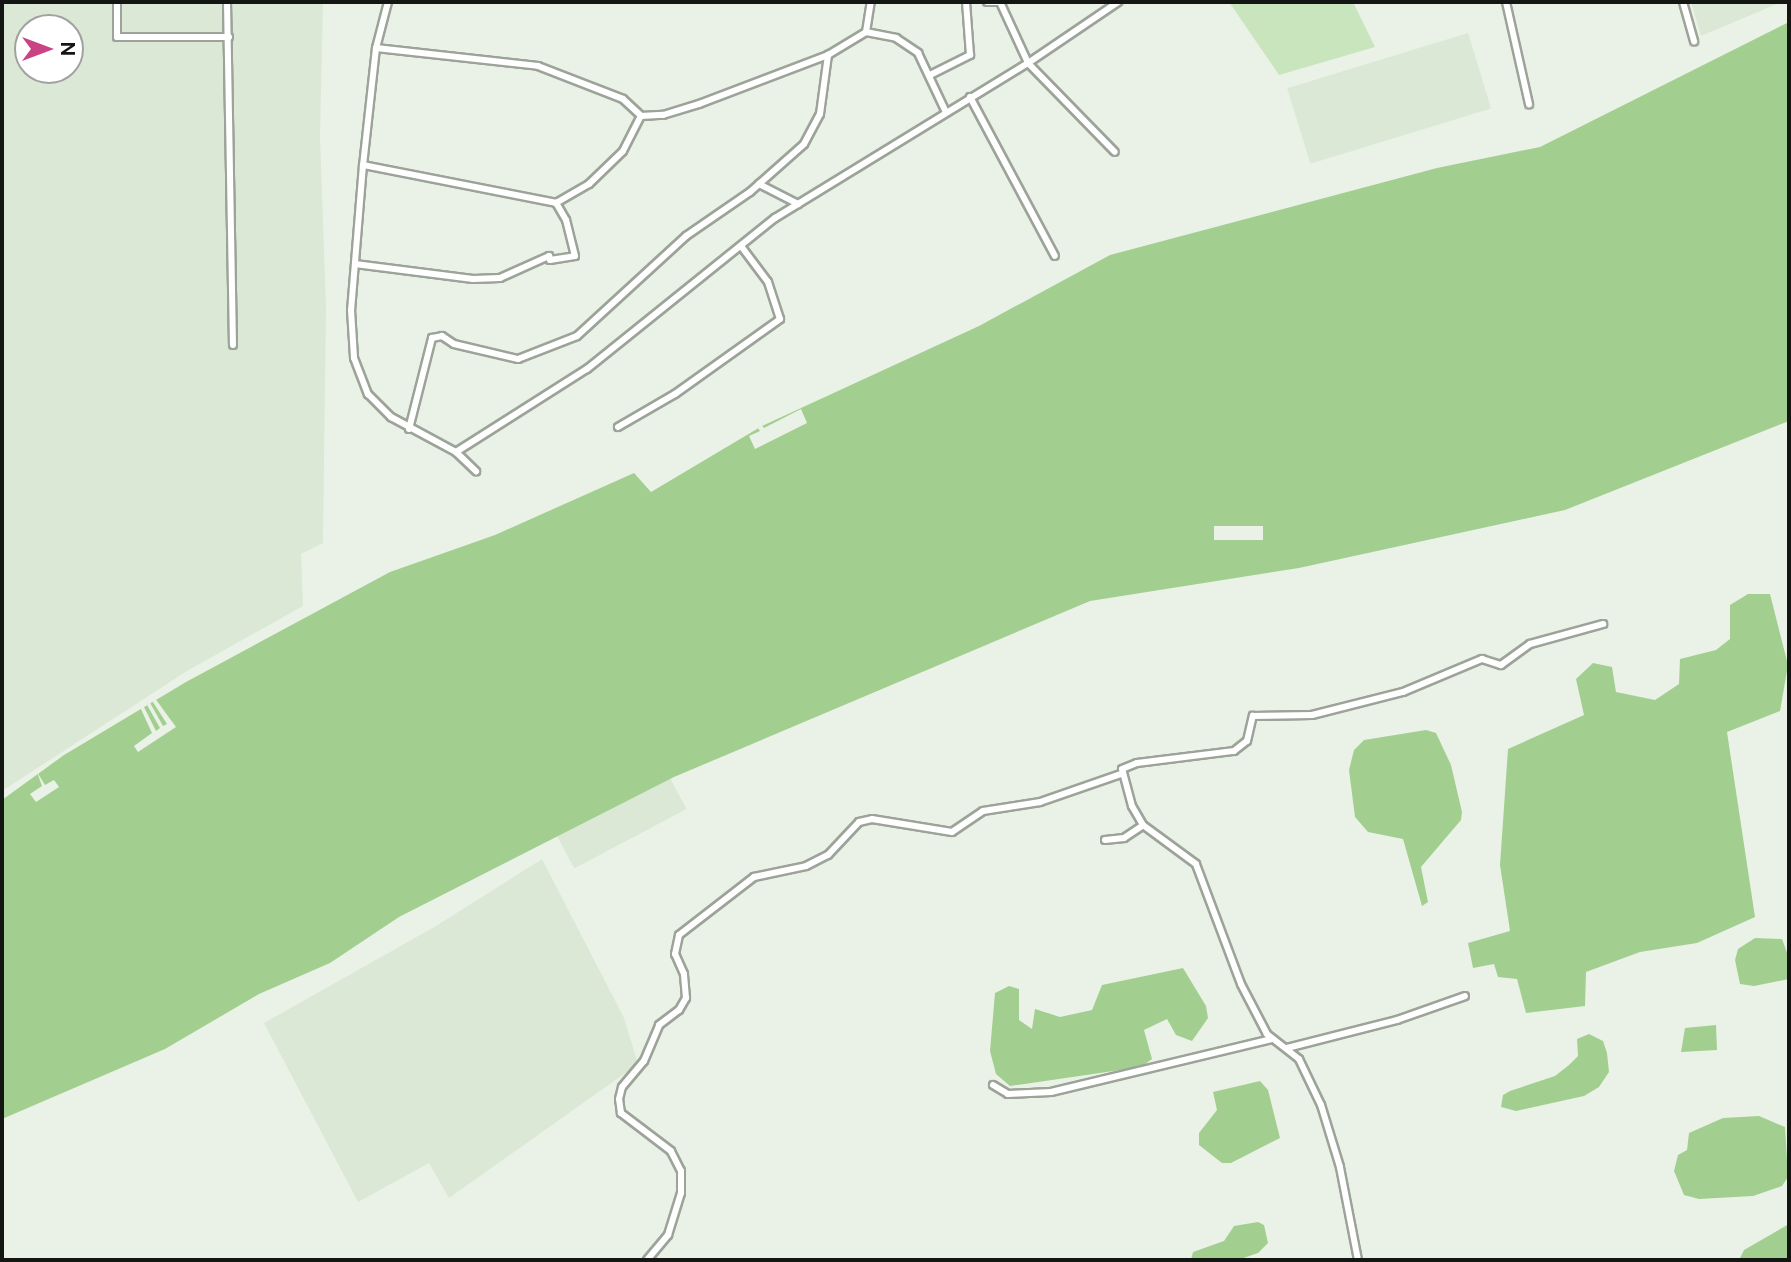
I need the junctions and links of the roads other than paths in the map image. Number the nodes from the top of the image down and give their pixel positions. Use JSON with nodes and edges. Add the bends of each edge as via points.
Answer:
{"nodes":[{"id":1,"x":117,"y":2,"type":"edge"},
{"id":2,"x":228,"y":2,"type":"edge"},
{"id":3,"x":388,"y":2,"type":"edge"},
{"id":4,"x":871,"y":2,"type":"edge"},
{"id":5,"x":966,"y":2,"type":"edge"},
{"id":6,"x":987,"y":2,"type":"edge"},
{"id":7,"x":1000,"y":2,"type":"edge"},
{"id":8,"x":1118,"y":2,"type":"edge"},
{"id":9,"x":1506,"y":2,"type":"edge"},
{"id":10,"x":1683,"y":2,"type":"edge"},
{"id":11,"x":866,"y":32,"type":"junction"},
{"id":12,"x":229,"y":37,"type":"junction"},
{"id":13,"x":1694,"y":41,"type":"dead end"},
{"id":14,"x":376,"y":48,"type":"junction"},
{"id":15,"x":828,"y":55,"type":"junction"},
{"id":16,"x":1028,"y":63,"type":"junction"},
{"id":17,"x":930,"y":75,"type":"junction"},
{"id":18,"x":970,"y":97,"type":"junction"},
{"id":19,"x":1529,"y":104,"type":"dead end"},
{"id":20,"x":945,"y":110,"type":"junction"},
{"id":21,"x":641,"y":116,"type":"junction"},
{"id":22,"x":1115,"y":152,"type":"dead end"},
{"id":23,"x":363,"y":165,"type":"junction"},
{"id":24,"x":759,"y":184,"type":"junction"},
{"id":25,"x":556,"y":203,"type":"junction"},
{"id":26,"x":798,"y":204,"type":"junction"},
{"id":27,"x":741,"y":246,"type":"junction"},
{"id":28,"x":1055,"y":256,"type":"dead end"},
{"id":29,"x":355,"y":264,"type":"junction"},
{"id":30,"x":233,"y":345,"type":"dead end"},
{"id":31,"x":618,"y":427,"type":"dead end"},
{"id":32,"x":409,"y":429,"type":"junction"},
{"id":33,"x":456,"y":452,"type":"junction"},
{"id":34,"x":476,"y":471,"type":"dead end"},
{"id":35,"x":1603,"y":624,"type":"dead end"},
{"id":36,"x":1121,"y":774,"type":"junction"},
{"id":37,"x":1143,"y":825,"type":"junction"},
{"id":38,"x":1105,"y":840,"type":"dead end"},
{"id":39,"x":1465,"y":996,"type":"dead end"},
{"id":40,"x":1271,"y":1040,"type":"junction"},
{"id":41,"x":1287,"y":1048,"type":"junction"},
{"id":42,"x":993,"y":1085,"type":"dead end"},
{"id":43,"x":647,"y":1260,"type":"edge"},
{"id":44,"x":1358,"y":1260,"type":"edge"}],
"edges":[{"from":1,"to":12,"type":"street","via":[[117,37]]},
{"from":2,"to":12,"type":"street"},
{"from":3,"to":14,"type":"street"},
{"from":4,"to":11,"type":"street"},
{"from":5,"to":17,"type":"street","via":[[970,55]]},
{"from":6,"to":7,"type":"street"},
{"from":7,"to":16,"type":"street"},
{"from":8,"to":16,"type":"street"},
{"from":9,"to":19,"type":"street"},
{"from":10,"to":13,"type":"street"},
{"from":11,"to":15,"type":"street"},
{"from":11,"to":17,"type":"street","via":[[896,38],[918,53]]},
{"from":12,"to":30,"type":"street"},
{"from":14,"to":21,"type":"street","via":[[538,66],[622,99]]},
{"from":14,"to":23,"type":"street"},
{"from":15,"to":21,"type":"street","via":[[687,108]]},
{"from":15,"to":24,"type":"street","via":[[820,114],[804,144]]},
{"from":16,"to":18,"type":"street"},
{"from":16,"to":22,"type":"street"},
{"from":17,"to":20,"type":"street"},
{"from":18,"to":20,"type":"street"},
{"from":18,"to":28,"type":"street"},
{"from":20,"to":26,"type":"street"},
{"from":21,"to":25,"type":"street","via":[[622,151],[589,184]]},
{"from":23,"to":25,"type":"street"},
{"from":23,"to":29,"type":"street"},
{"from":24,"to":26,"type":"street"},
{"from":24,"to":32,"type":"street","via":[[686,236],[589,326],[563,344],[518,359],[454,344],[442,336],[432,338]]},
{"from":25,"to":29,"type":"street","via":[[566,220],[575,257],[550,260],[549,256],[500,278],[473,279]]},
{"from":26,"to":27,"type":"street"},
{"from":27,"to":31,"type":"street","via":[[768,282],[780,319],[675,394]]},
{"from":27,"to":33,"type":"street","via":[[587,369]]},
{"from":29,"to":32,"type":"street","via":[[354,358],[368,394]]},
{"from":32,"to":33,"type":"street"},
{"from":33,"to":34,"type":"street"},
{"from":35,"to":36,"type":"street","via":[[1530,643],[1501,665],[1482,659],[1404,692],[1312,715],[1253,716],[1247,741],[1234,751],[1138,763]]},
{"from":36,"to":37,"type":"street"},
{"from":36,"to":43,"type":"street","via":[[1040,802],[983,811],[952,832],[872,819],[859,822],[828,855],[806,866],[754,877],[679,935],[674,954],[684,974],[686,998],[679,1010],[659,1025],[645,1061],[622,1087],[619,1099],[626,1118],[671,1151],[681,1171],[681,1193],[668,1235]]},
{"from":37,"to":38,"type":"street","via":[[1124,838]]},
{"from":37,"to":40,"type":"street","via":[[1196,864],[1241,984]]},
{"from":39,"to":41,"type":"street","via":[[1397,1020]]},
{"from":40,"to":41,"type":"street"},
{"from":40,"to":42,"type":"street","via":[[1051,1092],[1008,1094]]},
{"from":41,"to":44,"type":"street","via":[[1299,1059],[1321,1105],[1340,1167]]}]}
